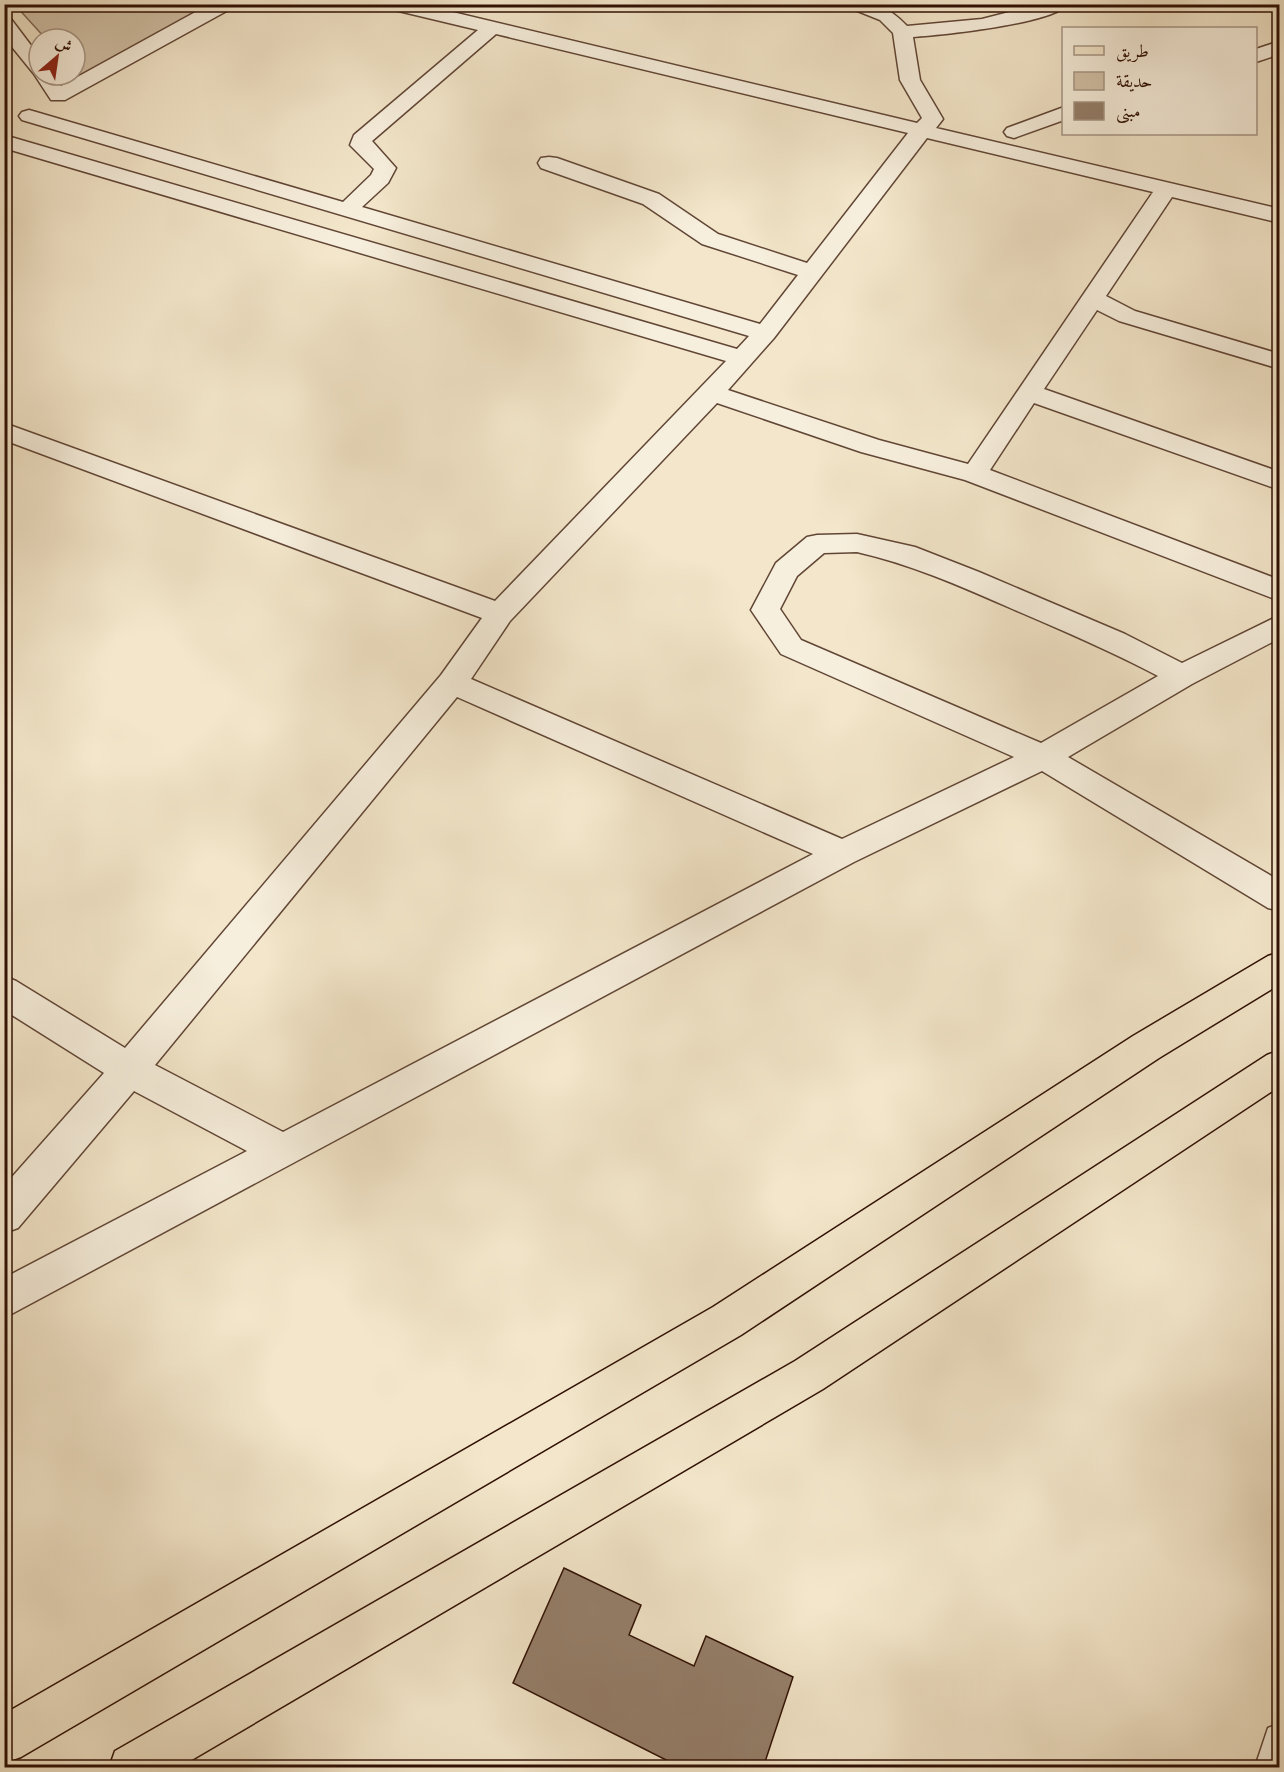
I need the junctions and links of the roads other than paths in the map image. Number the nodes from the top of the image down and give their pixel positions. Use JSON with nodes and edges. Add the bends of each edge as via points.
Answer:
{"nodes":[{"id":1,"x":225,"y":4,"type":"edge"},
{"id":2,"x":393,"y":4,"type":"edge"},
{"id":3,"x":455,"y":4,"type":"edge"},
{"id":4,"x":857,"y":4,"type":"edge"},
{"id":5,"x":1059,"y":4,"type":"edge"},
{"id":6,"x":4,"y":23,"type":"edge"},
{"id":7,"x":492,"y":28,"type":"junction"},
{"id":8,"x":902,"y":32,"type":"junction"},
{"id":9,"x":1280,"y":47,"type":"edge"},
{"id":10,"x":27,"y":53,"type":"edge"},
{"id":11,"x":1257,"y":56,"type":"edge"},
{"id":12,"x":52,"y":87,"type":"edge"},
{"id":13,"x":58,"y":96,"type":"junction"},
{"id":14,"x":1062,"y":114,"type":"edge"},
{"id":15,"x":29,"y":116,"type":"junction"},
{"id":16,"x":927,"y":125,"type":"junction"},
{"id":17,"x":4,"y":131,"type":"edge"},
{"id":18,"x":1014,"y":132,"type":"junction"},
{"id":19,"x":4,"y":141,"type":"edge"},
{"id":20,"x":549,"y":163,"type":"dead end"},
{"id":21,"x":1166,"y":189,"type":"junction"},
{"id":22,"x":1280,"y":196,"type":"edge"},
{"id":23,"x":347,"y":210,"type":"junction"},
{"id":24,"x":1280,"y":216,"type":"edge"},
{"id":25,"x":812,"y":272,"type":"junction"},
{"id":26,"x":1092,"y":298,"type":"junction"},
{"id":27,"x":765,"y":333,"type":"junction"},
{"id":28,"x":741,"y":358,"type":"junction"},
{"id":29,"x":1280,"y":362,"type":"edge"},
{"id":30,"x":712,"y":393,"type":"junction"},
{"id":31,"x":1030,"y":393,"type":"junction"},
{"id":32,"x":6,"y":435,"type":"edge"},
{"id":33,"x":975,"y":474,"type":"junction"},
{"id":34,"x":1280,"y":482,"type":"edge"},
{"id":35,"x":1280,"y":591,"type":"edge"},
{"id":36,"x":501,"y":614,"type":"junction"},
{"id":37,"x":1280,"y":626,"type":"edge"},
{"id":38,"x":1182,"y":676,"type":"junction"},
{"id":39,"x":452,"y":683,"type":"junction"},
{"id":40,"x":1043,"y":757,"type":"junction"},
{"id":41,"x":843,"y":853,"type":"junction"},
{"id":42,"x":1280,"y":898,"type":"edge"},
{"id":43,"x":1280,"y":966,"type":"edge"},
{"id":44,"x":4,"y":991,"type":"edge"},
{"id":45,"x":1280,"y":1066,"type":"edge"},
{"id":46,"x":129,"y":1070,"type":"junction"},
{"id":47,"x":283,"y":1151,"type":"junction"},
{"id":48,"x":4,"y":1215,"type":"edge"},
{"id":49,"x":4,"y":1299,"type":"edge"},
{"id":50,"x":4,"y":1740,"type":"edge"},
{"id":51,"x":132,"y":1767,"type":"edge"}],
"edges":[{"from":1,"to":13,"type":"street"},
{"from":2,"to":7,"type":"street"},
{"from":3,"to":16,"type":"street"},
{"from":4,"to":8,"type":"street","via":[[887,16]]},
{"from":5,"to":8,"type":"street","via":[[999,22],[952,30]]},
{"from":6,"to":10,"type":"street"},
{"from":7,"to":16,"type":"street"},
{"from":7,"to":23,"type":"street","via":[[361,139],[361,145],[385,168],[380,178]]},
{"from":8,"to":16,"type":"street","via":[[910,80]]},
{"from":9,"to":11,"type":"street"},
{"from":12,"to":13,"type":"street"},
{"from":13,"to":15,"type":"street"},
{"from":14,"to":18,"type":"street"},
{"from":15,"to":17,"type":"street"},
{"from":15,"to":23,"type":"street"},
{"from":16,"to":18,"type":"street"},
{"from":16,"to":21,"type":"street"},
{"from":16,"to":25,"type":"street"},
{"from":18,"to":22,"type":"street"},
{"from":19,"to":28,"type":"street"},
{"from":20,"to":25,"type":"street","via":[[651,199],[710,239]]},
{"from":21,"to":24,"type":"street"},
{"from":21,"to":26,"type":"street"},
{"from":23,"to":27,"type":"street"},
{"from":25,"to":27,"type":"street"},
{"from":26,"to":29,"type":"street","via":[[1127,316]]},
{"from":26,"to":31,"type":"street"},
{"from":27,"to":28,"type":"street"},
{"from":28,"to":30,"type":"street"},
{"from":30,"to":33,"type":"street","via":[[870,446]]},
{"from":30,"to":36,"type":"street"},
{"from":31,"to":33,"type":"street"},
{"from":31,"to":34,"type":"street"},
{"from":32,"to":36,"type":"street"},
{"from":33,"to":35,"type":"street"},
{"from":36,"to":39,"type":"street"},
{"from":37,"to":38,"type":"street"},
{"from":38,"to":40,"type":"street"},
{"from":38,"to":40,"type":"street","via":[[1114,641],[905,554],[857,543],[817,544],[786,570],[765,610],[791,647]]},
{"from":39,"to":41,"type":"street"},
{"from":39,"to":46,"type":"street"},
{"from":40,"to":41,"type":"street"},
{"from":40,"to":42,"type":"street"},
{"from":41,"to":47,"type":"street"},
{"from":43,"to":50,"type":"main road","via":[[1146,1047],[727,1321]]},
{"from":44,"to":46,"type":"street"},
{"from":45,"to":51,"type":"main road","via":[[808,1375]]},
{"from":46,"to":47,"type":"street"},
{"from":46,"to":48,"type":"street"},
{"from":47,"to":49,"type":"street"}]}
